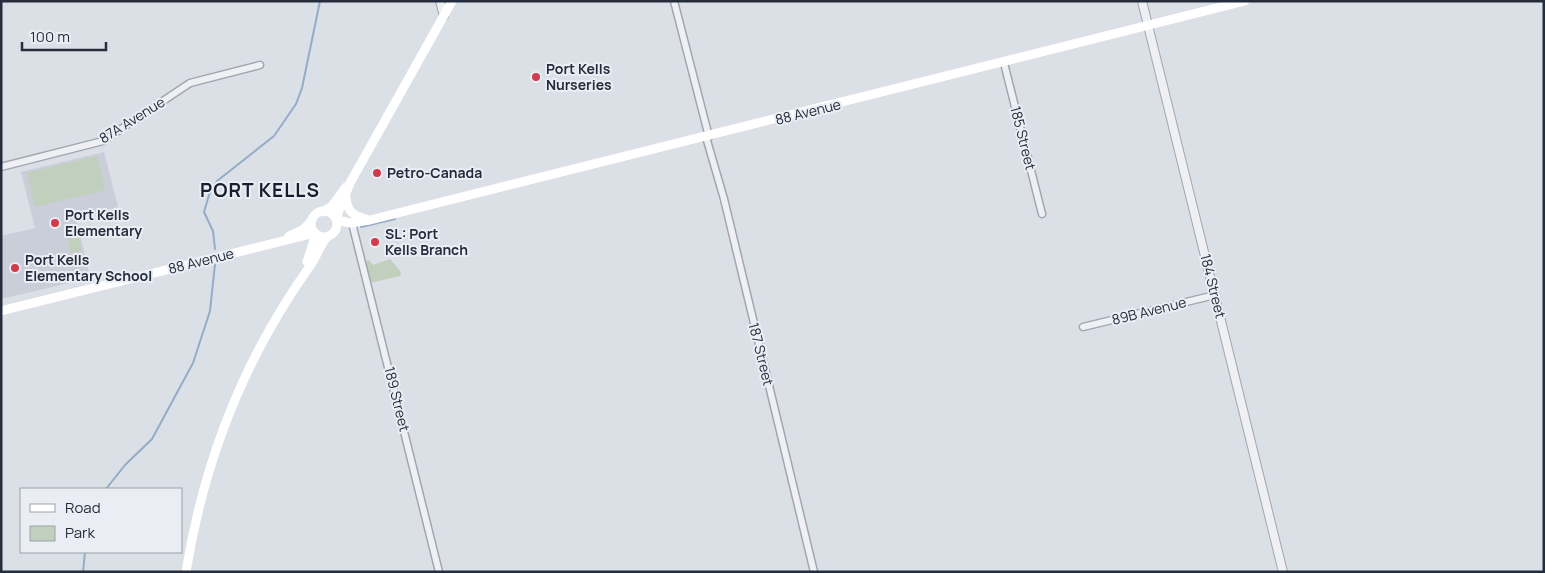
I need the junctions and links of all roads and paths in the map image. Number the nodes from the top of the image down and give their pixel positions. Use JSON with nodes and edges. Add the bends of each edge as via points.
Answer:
{"nodes":[{"id":1,"x":440,"y":1,"type":"edge"},
{"id":2,"x":452,"y":1,"type":"edge"},
{"id":3,"x":674,"y":1,"type":"edge"},
{"id":4,"x":1142,"y":1,"type":"edge"},
{"id":5,"x":1245,"y":1,"type":"edge"},
{"id":6,"x":444,"y":16,"type":"junction"},
{"id":7,"x":1149,"y":27,"type":"junction"},
{"id":8,"x":1004,"y":63,"type":"junction"},
{"id":9,"x":260,"y":65,"type":"dead end"},
{"id":10,"x":707,"y":137,"type":"junction"},
{"id":11,"x":1,"y":166,"type":"edge"},
{"id":12,"x":350,"y":183,"type":"junction"},
{"id":13,"x":346,"y":197,"type":"junction"},
{"id":14,"x":322,"y":212,"type":"junction"},
{"id":15,"x":1042,"y":214,"type":"dead end"},
{"id":16,"x":336,"y":219,"type":"junction"},
{"id":17,"x":312,"y":220,"type":"junction"},
{"id":18,"x":368,"y":220,"type":"junction"},
{"id":19,"x":353,"y":227,"type":"junction"},
{"id":20,"x":315,"y":234,"type":"junction"},
{"id":21,"x":331,"y":234,"type":"junction"},
{"id":22,"x":290,"y":240,"type":"junction"},
{"id":23,"x":311,"y":253,"type":"junction"},
{"id":24,"x":303,"y":273,"type":"junction"},
{"id":25,"x":1215,"y":295,"type":"junction"},
{"id":26,"x":1,"y":311,"type":"edge"},
{"id":27,"x":1082,"y":327,"type":"dead end"},
{"id":28,"x":186,"y":572,"type":"edge"},
{"id":29,"x":440,"y":572,"type":"edge"},
{"id":30,"x":814,"y":572,"type":"edge"},
{"id":31,"x":1283,"y":572,"type":"edge"}],
"edges":[{"from":1,"to":6,"type":"street"},
{"from":2,"to":6,"type":"main road"},
{"from":3,"to":10,"type":"street","name":"187 Street"},
{"from":4,"to":7,"type":"street","name":"184 Street"},
{"from":5,"to":7,"type":"main road","name":"88 Avenue"},
{"from":6,"to":12,"type":"main road"},
{"from":7,"to":8,"type":"main road","name":"88 Avenue"},
{"from":7,"to":25,"type":"street","name":"184 Street"},
{"from":8,"to":10,"type":"main road","name":"88 Avenue"},
{"from":8,"to":15,"type":"street","name":"185 Street"},
{"from":9,"to":11,"type":"street","name":"87A Avenue","via":[[190,83],[103,141]]},
{"from":10,"to":18,"type":"main road","name":"88 Avenue"},
{"from":10,"to":30,"type":"street","name":"187 Street"},
{"from":12,"to":13,"type":"main road"},
{"from":12,"to":14,"type":"main road","via":[[332,206]]},
{"from":13,"to":16,"type":"main road"},
{"from":13,"to":18,"type":"main road","via":[[349,210],[355,216]]},
{"from":14,"to":16,"type":"main road","via":[[330,213]]},
{"from":14,"to":17,"type":"main road"},
{"from":16,"to":18,"type":"main road","name":"88 Avenue","via":[[350,223]]},
{"from":16,"to":21,"type":"main road"},
{"from":17,"to":20,"type":"main road"},
{"from":17,"to":22,"type":"main road","name":"88 Avenue"},
{"from":18,"to":19,"type":"main road","name":"88 Avenue"},
{"from":19,"to":21,"type":"main road","name":"88 Avenue"},
{"from":19,"to":29,"type":"street","name":"189 Street"},
{"from":20,"to":21,"type":"main road"},
{"from":20,"to":22,"type":"main road","name":"88 Avenue"},
{"from":20,"to":23,"type":"main road"},
{"from":21,"to":24,"type":"main road"},
{"from":22,"to":23,"type":"main road","via":[[305,244]]},
{"from":22,"to":26,"type":"main road","name":"88 Avenue"},
{"from":23,"to":24,"type":"main road"},
{"from":24,"to":28,"type":"main road","via":[[249,366],[227,416],[199,505]]},
{"from":25,"to":27,"type":"street","name":"89B Avenue"},
{"from":25,"to":31,"type":"street","name":"184 Street"}]}
